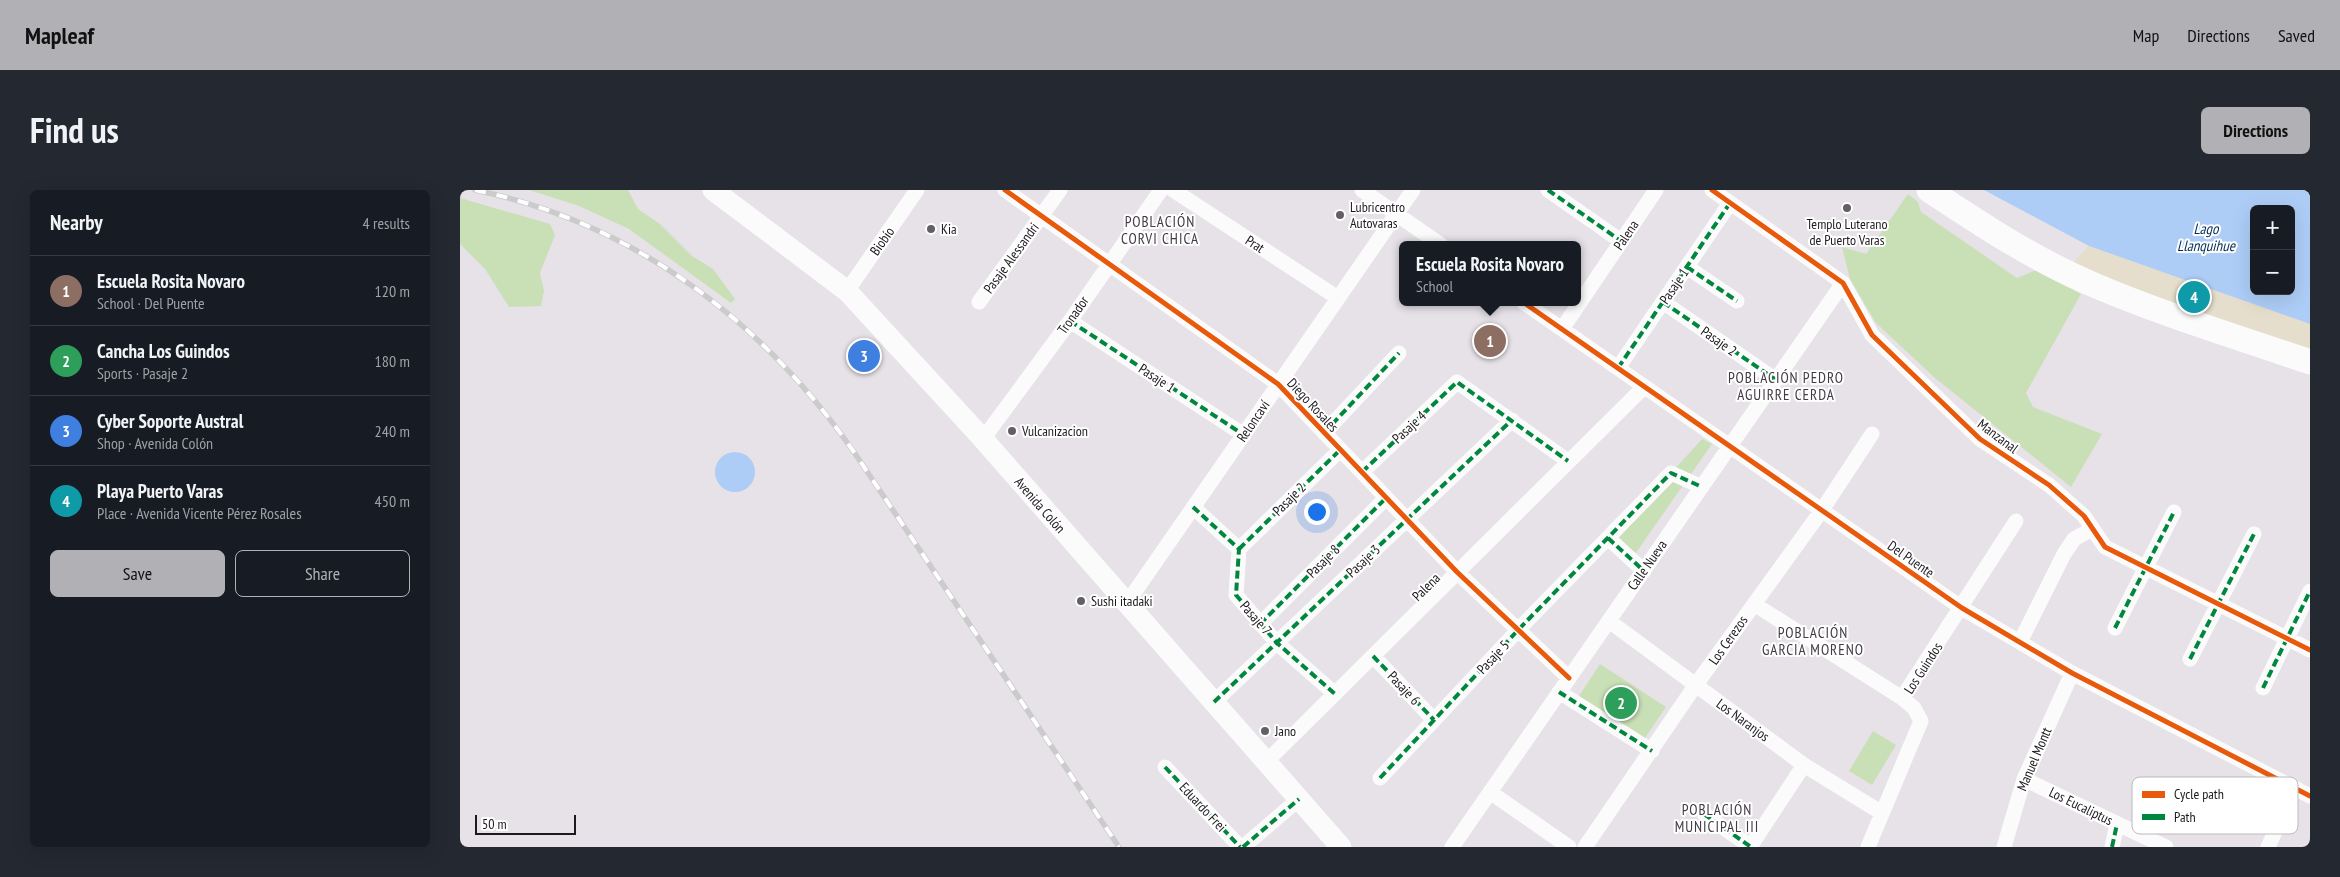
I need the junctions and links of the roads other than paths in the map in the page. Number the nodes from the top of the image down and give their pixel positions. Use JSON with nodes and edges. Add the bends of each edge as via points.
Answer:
{"nodes":[{"id":1,"x":713,"y":190,"type":"edge"},
{"id":2,"x":917,"y":190,"type":"edge"},
{"id":3,"x":1005,"y":190,"type":"edge"},
{"id":4,"x":1060,"y":190,"type":"edge"},
{"id":5,"x":1161,"y":190,"type":"edge"},
{"id":6,"x":1173,"y":190,"type":"edge"},
{"id":7,"x":1362,"y":190,"type":"edge"},
{"id":8,"x":1413,"y":190,"type":"edge"},
{"id":9,"x":1548,"y":190,"type":"edge"},
{"id":10,"x":1656,"y":190,"type":"edge"},
{"id":11,"x":1712,"y":190,"type":"edge"},
{"id":12,"x":1929,"y":190,"type":"edge"},
{"id":13,"x":1730,"y":204,"type":"junction"},
{"id":14,"x":1396,"y":214,"type":"junction"},
{"id":15,"x":1041,"y":216,"type":"junction"},
{"id":16,"x":1435,"y":241,"type":"edge"},
{"id":17,"x":1621,"y":242,"type":"junction"},
{"id":18,"x":1108,"y":264,"type":"junction"},
{"id":19,"x":1687,"y":267,"type":"junction"},
{"id":20,"x":1844,"y":283,"type":"junction"},
{"id":21,"x":847,"y":291,"type":"junction"},
{"id":22,"x":1338,"y":298,"type":"junction"},
{"id":23,"x":1581,"y":301,"type":"edge"},
{"id":24,"x":1737,"y":301,"type":"dead end"},
{"id":25,"x":979,"y":302,"type":"dead end"},
{"id":26,"x":1663,"y":302,"type":"junction"},
{"id":27,"x":1529,"y":306,"type":"edge"},
{"id":28,"x":1578,"y":306,"type":"edge"},
{"id":29,"x":1070,"y":320,"type":"junction"},
{"id":30,"x":1562,"y":329,"type":"junction"},
{"id":31,"x":1399,"y":353,"type":"dead end"},
{"id":32,"x":2310,"y":362,"type":"edge"},
{"id":33,"x":1618,"y":368,"type":"junction"},
{"id":34,"x":1776,"y":380,"type":"junction"},
{"id":35,"x":1278,"y":384,"type":"junction"},
{"id":36,"x":1644,"y":387,"type":"junction"},
{"id":37,"x":1512,"y":420,"type":"junction"},
{"id":38,"x":1324,"y":433,"type":"junction"},
{"id":39,"x":1872,"y":434,"type":"dead end"},
{"id":40,"x":1244,"y":435,"type":"junction"},
{"id":41,"x":983,"y":439,"type":"junction"},
{"id":42,"x":1730,"y":446,"type":"junction"},
{"id":43,"x":1340,"y":450,"type":"junction"},
{"id":44,"x":1568,"y":461,"type":"junction"},
{"id":45,"x":1362,"y":472,"type":"junction"},
{"id":46,"x":1702,"y":488,"type":"junction"},
{"id":47,"x":1386,"y":498,"type":"junction"},
{"id":48,"x":1193,"y":507,"type":"junction"},
{"id":49,"x":1822,"y":510,"type":"junction"},
{"id":50,"x":2174,"y":512,"type":"dead end"},
{"id":51,"x":1407,"y":520,"type":"junction"},
{"id":52,"x":2016,"y":521,"type":"dead end"},
{"id":53,"x":2092,"y":529,"type":"junction"},
{"id":54,"x":2254,"y":534,"type":"dead end"},
{"id":55,"x":1608,"y":538,"type":"junction"},
{"id":56,"x":1239,"y":549,"type":"junction"},
{"id":57,"x":2146,"y":566,"type":"junction"},
{"id":58,"x":1644,"y":571,"type":"junction"},
{"id":59,"x":1458,"y":572,"type":"junction"},
{"id":60,"x":2310,"y":591,"type":"edge"},
{"id":61,"x":1126,"y":602,"type":"junction"},
{"id":62,"x":1754,"y":604,"type":"junction"},
{"id":63,"x":2218,"y":604,"type":"junction"},
{"id":64,"x":1962,"y":608,"type":"junction"},
{"id":65,"x":1608,"y":621,"type":"junction"},
{"id":66,"x":1260,"y":624,"type":"junction"},
{"id":67,"x":2115,"y":628,"type":"dead end"},
{"id":68,"x":1519,"y":629,"type":"junction"},
{"id":69,"x":2287,"y":639,"type":"junction"},
{"id":70,"x":1277,"y":642,"type":"junction"},
{"id":71,"x":2020,"y":642,"type":"junction"},
{"id":72,"x":2310,"y":650,"type":"edge"},
{"id":73,"x":1373,"y":656,"type":"junction"},
{"id":74,"x":2190,"y":659,"type":"dead end"},
{"id":75,"x":2072,"y":673,"type":"junction"},
{"id":76,"x":1569,"y":678,"type":"junction"},
{"id":77,"x":1695,"y":686,"type":"junction"},
{"id":78,"x":2263,"y":688,"type":"dead end"},
{"id":79,"x":1559,"y":692,"type":"junction"},
{"id":80,"x":1334,"y":694,"type":"junction"},
{"id":81,"x":1902,"y":698,"type":"junction"},
{"id":82,"x":1214,"y":702,"type":"junction"},
{"id":83,"x":1434,"y":720,"type":"junction"},
{"id":84,"x":1652,"y":751,"type":"junction"},
{"id":85,"x":1267,"y":761,"type":"junction"},
{"id":86,"x":1804,"y":765,"type":"junction"},
{"id":87,"x":1166,"y":767,"type":"dead end"},
{"id":88,"x":2274,"y":777,"type":"edge"},
{"id":89,"x":1380,"y":778,"type":"dead end"},
{"id":90,"x":2024,"y":779,"type":"junction"},
{"id":91,"x":2298,"y":790,"type":"edge"},
{"id":92,"x":1490,"y":792,"type":"junction"},
{"id":93,"x":2310,"y":796,"type":"edge"},
{"id":94,"x":1299,"y":799,"type":"junction"},
{"id":95,"x":1882,"y":813,"type":"junction"},
{"id":96,"x":1704,"y":814,"type":"dead end"},
{"id":97,"x":2118,"y":824,"type":"junction"},
{"id":98,"x":2132,"y":831,"type":"edge"},
{"id":99,"x":2139,"y":834,"type":"edge"},
{"id":100,"x":2274,"y":834,"type":"edge"},
{"id":101,"x":1241,"y":847,"type":"edge"},
{"id":102,"x":1342,"y":847,"type":"edge"},
{"id":103,"x":1452,"y":847,"type":"edge"},
{"id":104,"x":1569,"y":847,"type":"edge"},
{"id":105,"x":1585,"y":847,"type":"edge"},
{"id":106,"x":1751,"y":847,"type":"edge"},
{"id":107,"x":1868,"y":847,"type":"edge"},
{"id":108,"x":2004,"y":847,"type":"edge"},
{"id":109,"x":2112,"y":847,"type":"edge"},
{"id":110,"x":2166,"y":847,"type":"edge"},
{"id":111,"x":2268,"y":847,"type":"edge"}],
"edges":[{"from":1,"to":21,"type":"main road","name":"Avenida Colón"},
{"from":2,"to":21,"type":"street","name":"Biobío"},
{"from":3,"to":15,"type":"street","name":"Diego Rosales"},
{"from":4,"to":15,"type":"street","name":"Pasaje Alessandri"},
{"from":5,"to":18,"type":"street","name":"Tronador"},
{"from":6,"to":22,"type":"street","name":"Prat"},
{"from":7,"to":14,"type":"street"},
{"from":8,"to":14,"type":"street","name":"Reloncaví"},
{"from":9,"to":17,"type":"street"},
{"from":10,"to":17,"type":"street","name":"Palena"},
{"from":11,"to":13,"type":"street","name":"Manzanal"},
{"from":12,"to":32,"type":"main road","via":[[2002,238],[2085,281]]},
{"from":13,"to":19,"type":"street","name":"Pasaje 1"},
{"from":13,"to":20,"type":"street","name":"Manzanal"},
{"from":14,"to":16,"type":"street"},
{"from":14,"to":22,"type":"street","name":"Reloncaví"},
{"from":15,"to":18,"type":"street","name":"Diego Rosales"},
{"from":15,"to":25,"type":"street","name":"Pasaje Alessandri"},
{"from":17,"to":23,"type":"street","name":"Palena"},
{"from":18,"to":29,"type":"street","name":"Tronador"},
{"from":18,"to":35,"type":"street","name":"Diego Rosales"},
{"from":19,"to":24,"type":"street"},
{"from":19,"to":26,"type":"street","name":"Pasaje 1"},
{"from":20,"to":34,"type":"street","name":"Calle Nueva"},
{"from":20,"to":53,"type":"street","name":"Manzanal","via":[[1872,335],[1980,439],[2048,485],[2084,516]]},
{"from":21,"to":41,"type":"main road","name":"Avenida Colón"},
{"from":22,"to":35,"type":"street","name":"Reloncaví"},
{"from":26,"to":33,"type":"street","name":"Pasaje 1"},
{"from":26,"to":34,"type":"street","name":"Pasaje 2"},
{"from":27,"to":30,"type":"street","name":"Del Puente"},
{"from":28,"to":30,"type":"street","name":"Palena"},
{"from":29,"to":40,"type":"street","name":"Pasaje 1"},
{"from":29,"to":41,"type":"street","name":"Tronador"},
{"from":30,"to":33,"type":"street","name":"Del Puente"},
{"from":31,"to":38,"type":"street"},
{"from":33,"to":36,"type":"street","name":"Del Puente"},
{"from":34,"to":42,"type":"street","name":"Calle Nueva"},
{"from":35,"to":38,"type":"street","name":"Diego Rosales"},
{"from":35,"to":40,"type":"street","name":"Reloncaví"},
{"from":36,"to":42,"type":"street","name":"Del Puente"},
{"from":36,"to":44,"type":"street","name":"Palena"},
{"from":37,"to":44,"type":"street"},
{"from":37,"to":45,"type":"street","name":"Pasaje 4","via":[[1457,382]]},
{"from":37,"to":51,"type":"street","name":"Pasaje 3"},
{"from":38,"to":43,"type":"street","name":"Diego Rosales"},
{"from":39,"to":49,"type":"street","name":"Los Cerezos"},
{"from":40,"to":48,"type":"street","name":"Reloncaví"},
{"from":41,"to":61,"type":"main road","name":"Avenida Colón"},
{"from":42,"to":46,"type":"street","name":"Calle Nueva"},
{"from":42,"to":49,"type":"street","name":"Del Puente"},
{"from":43,"to":45,"type":"street","name":"Diego Rosales"},
{"from":43,"to":56,"type":"street","name":"Pasaje 2"},
{"from":44,"to":59,"type":"street","name":"Palena"},
{"from":45,"to":47,"type":"street","name":"Diego Rosales"},
{"from":46,"to":55,"type":"street","name":"Pasaje 5","via":[[1671,473]]},
{"from":46,"to":58,"type":"street","name":"Calle Nueva"},
{"from":47,"to":51,"type":"street","name":"Diego Rosales"},
{"from":47,"to":66,"type":"street","name":"Pasaje 8"},
{"from":48,"to":56,"type":"street"},
{"from":48,"to":61,"type":"street","name":"Reloncaví"},
{"from":49,"to":62,"type":"street","name":"Los Cerezos"},
{"from":49,"to":64,"type":"street","name":"Del Puente"},
{"from":50,"to":57,"type":"street"},
{"from":51,"to":59,"type":"street","name":"Diego Rosales"},
{"from":51,"to":70,"type":"street","name":"Pasaje 3"},
{"from":52,"to":64,"type":"street","name":"Los Guindos"},
{"from":53,"to":57,"type":"street","name":"Manzanal","via":[[2105,547]]},
{"from":53,"to":71,"type":"street","via":[[2074,539],[2064,554]]},
{"from":54,"to":63,"type":"street"},
{"from":55,"to":58,"type":"street"},
{"from":55,"to":68,"type":"street","name":"Pasaje 5"},
{"from":56,"to":66,"type":"street","name":"Pasaje 7","via":[[1236,595]]},
{"from":57,"to":63,"type":"street","name":"Manzanal"},
{"from":57,"to":67,"type":"street"},
{"from":58,"to":65,"type":"street","name":"Calle Nueva"},
{"from":59,"to":68,"type":"street","name":"Diego Rosales"},
{"from":59,"to":73,"type":"street","name":"Palena"},
{"from":60,"to":69,"type":"street"},
{"from":61,"to":82,"type":"main road","name":"Avenida Colón"},
{"from":62,"to":77,"type":"street","name":"Los Cerezos"},
{"from":62,"to":81,"type":"street"},
{"from":63,"to":69,"type":"street","name":"Manzanal"},
{"from":63,"to":74,"type":"street"},
{"from":64,"to":71,"type":"street","name":"Del Puente"},
{"from":64,"to":81,"type":"street","name":"Los Guindos"},
{"from":65,"to":76,"type":"street","name":"Calle Nueva"},
{"from":65,"to":77,"type":"street","name":"Los Naranjos"},
{"from":66,"to":70,"type":"street","name":"Pasaje 7"},
{"from":68,"to":76,"type":"street","name":"Diego Rosales"},
{"from":68,"to":83,"type":"street","name":"Pasaje 5"},
{"from":69,"to":72,"type":"street","name":"Manzanal"},
{"from":69,"to":78,"type":"street"},
{"from":70,"to":80,"type":"street","name":"Pasaje 7"},
{"from":70,"to":82,"type":"street","name":"Pasaje 3"},
{"from":71,"to":75,"type":"street","name":"Del Puente"},
{"from":73,"to":80,"type":"street","name":"Palena"},
{"from":73,"to":83,"type":"street","name":"Pasaje 6"},
{"from":75,"to":88,"type":"street","name":"Del Puente"},
{"from":75,"to":90,"type":"street","name":"Manuel Montt"},
{"from":76,"to":79,"type":"street","name":"Calle Nueva"},
{"from":77,"to":84,"type":"street","name":"Los Cerezos"},
{"from":77,"to":86,"type":"street","name":"Los Naranjos"},
{"from":79,"to":84,"type":"street"},
{"from":79,"to":92,"type":"street","name":"Calle Nueva"},
{"from":80,"to":85,"type":"street","name":"Palena"},
{"from":81,"to":95,"type":"street","name":"Los Guindos","via":[[1914,708],[1921,721]]},
{"from":82,"to":85,"type":"main road","name":"Avenida Colón"},
{"from":83,"to":89,"type":"street","name":"Pasaje 5"},
{"from":84,"to":105,"type":"street","name":"Los Cerezos"},
{"from":85,"to":94,"type":"main road","name":"Avenida Colón"},
{"from":86,"to":95,"type":"street","name":"Los Naranjos"},
{"from":86,"to":106,"type":"street"},
{"from":87,"to":101,"type":"street","name":"Eduardo Frei"},
{"from":90,"to":97,"type":"street","name":"Los Eucaliptus"},
{"from":90,"to":108,"type":"street","name":"Manuel Montt"},
{"from":91,"to":93,"type":"street","name":"Del Puente"},
{"from":92,"to":103,"type":"street","name":"Calle Nueva"},
{"from":92,"to":104,"type":"street"},
{"from":94,"to":101,"type":"street"},
{"from":94,"to":102,"type":"main road","name":"Avenida Colón"},
{"from":95,"to":107,"type":"street","name":"Los Guindos"},
{"from":96,"to":106,"type":"street"},
{"from":97,"to":98,"type":"street","name":"Los Eucaliptus"},
{"from":97,"to":109,"type":"street"},
{"from":99,"to":110,"type":"street","name":"Los Eucaliptus"},
{"from":100,"to":111,"type":"street"}]}
